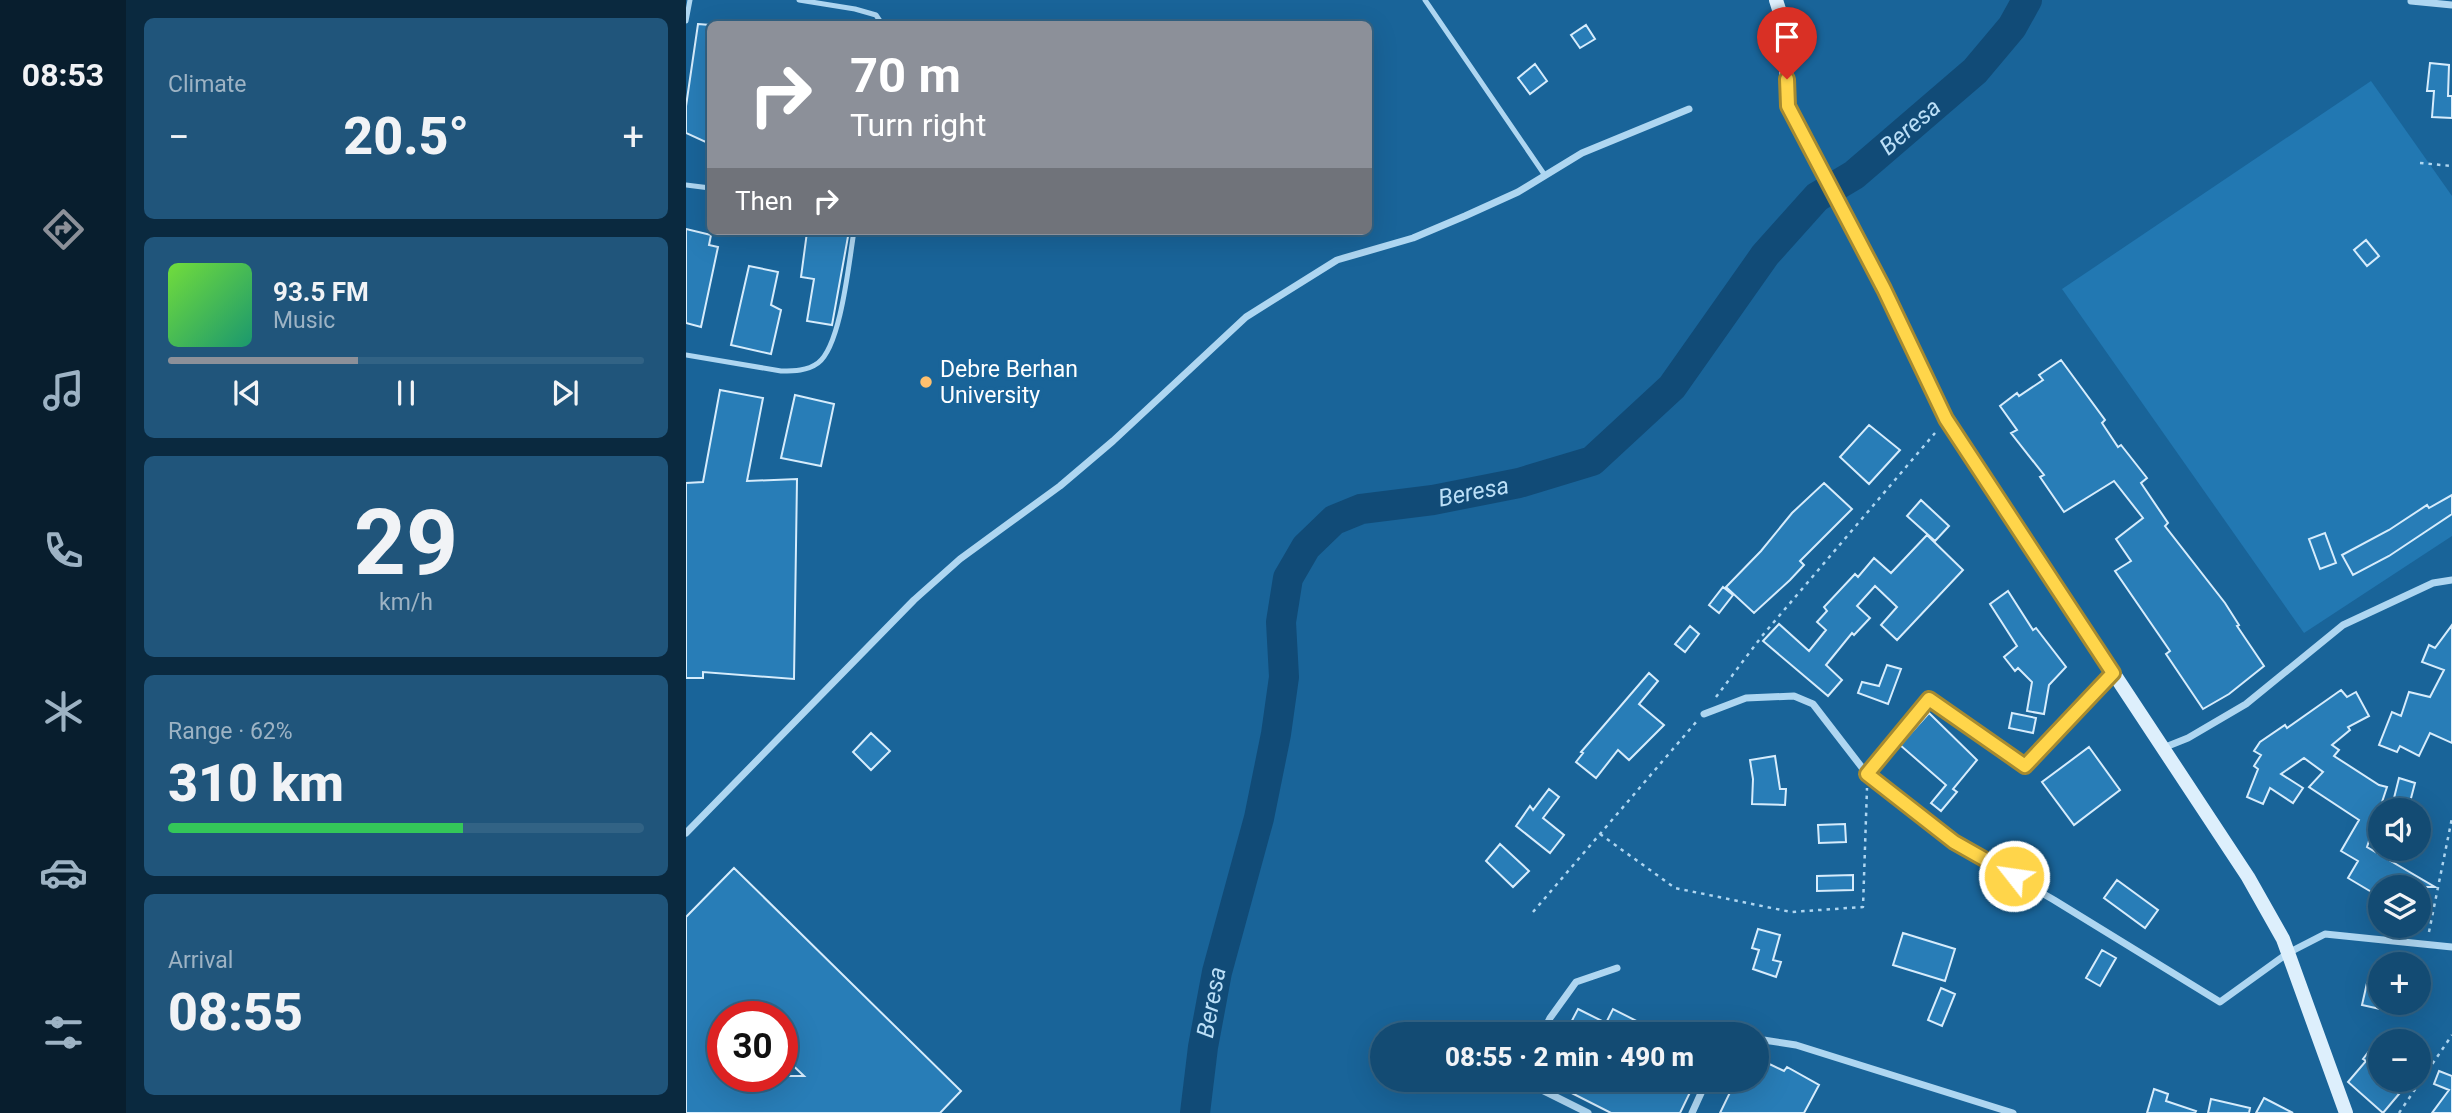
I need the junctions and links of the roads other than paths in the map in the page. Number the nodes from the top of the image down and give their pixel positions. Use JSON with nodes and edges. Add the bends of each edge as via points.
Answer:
{"nodes":[{"id":1,"x":690,"y":0,"type":"edge"},
{"id":2,"x":799,"y":0,"type":"edge"},
{"id":3,"x":1425,"y":0,"type":"edge"},
{"id":4,"x":1776,"y":0,"type":"edge"},
{"id":5,"x":2411,"y":1,"type":"edge"},
{"id":6,"x":2452,"y":5,"type":"edge"},
{"id":7,"x":686,"y":21,"type":"edge"},
{"id":8,"x":880,"y":21,"type":"edge"},
{"id":9,"x":1689,"y":109,"type":"dead end"},
{"id":10,"x":1544,"y":174,"type":"junction"},
{"id":11,"x":686,"y":185,"type":"edge"},
{"id":12,"x":707,"y":188,"type":"edge"},
{"id":13,"x":853,"y":235,"type":"edge"},
{"id":14,"x":686,"y":355,"type":"edge"},
{"id":15,"x":2452,"y":580,"type":"edge"},
{"id":16,"x":2113,"y":673,"type":"junction"},
{"id":17,"x":1703,"y":714,"type":"road end"},
{"id":18,"x":2163,"y":748,"type":"junction"},
{"id":19,"x":1867,"y":774,"type":"junction"},
{"id":20,"x":686,"y":833,"type":"edge"},
{"id":21,"x":2452,"y":947,"type":"edge"},
{"id":22,"x":2288,"y":953,"type":"junction"},
{"id":23,"x":1617,"y":968,"type":"dead end"},
{"id":24,"x":1548,"y":1022,"type":"edge"},
{"id":25,"x":1769,"y":1041,"type":"edge"},
{"id":26,"x":1546,"y":1092,"type":"edge"},
{"id":27,"x":1702,"y":1092,"type":"edge"},
{"id":28,"x":1588,"y":1113,"type":"edge"},
{"id":29,"x":1692,"y":1113,"type":"edge"},
{"id":30,"x":2013,"y":1113,"type":"edge"},
{"id":31,"x":2346,"y":1113,"type":"edge"}],
"edges":[{"from":1,"to":7,"type":"lane"},
{"from":2,"to":8,"type":"lane","via":[[855,9],[876,15]]},
{"from":3,"to":10,"type":"lane"},
{"from":4,"to":16,"type":"main road","via":[[1784,25],[1788,106],[1946,419]]},
{"from":5,"to":6,"type":"street"},
{"from":9,"to":10,"type":"street","via":[[1582,153]]},
{"from":10,"to":20,"type":"street","via":[[1518,192],[1413,238],[1337,260],[1246,317],[1113,441],[914,600]]},
{"from":11,"to":12,"type":"lane"},
{"from":13,"to":14,"type":"lane","via":[[836,334],[819,362],[797,371],[781,371]]},
{"from":15,"to":18,"type":"street","via":[[2433,583],[2343,625],[2246,704]]},
{"from":16,"to":18,"type":"main road"},
{"from":16,"to":19,"type":"street","via":[[2025,766],[1929,699]]},
{"from":17,"to":19,"type":"street","via":[[1746,698],[1794,696],[1813,704]]},
{"from":18,"to":22,"type":"main road","via":[[2248,877]]},
{"from":19,"to":22,"type":"street","via":[[1954,842],[2220,1002]]},
{"from":21,"to":22,"type":"street","via":[[2325,934]]},
{"from":22,"to":31,"type":"main road"},
{"from":23,"to":24,"type":"street","via":[[1576,982]]},
{"from":25,"to":30,"type":"street","via":[[1796,1045]]},
{"from":26,"to":28,"type":"street"},
{"from":27,"to":29,"type":"street"}]}
